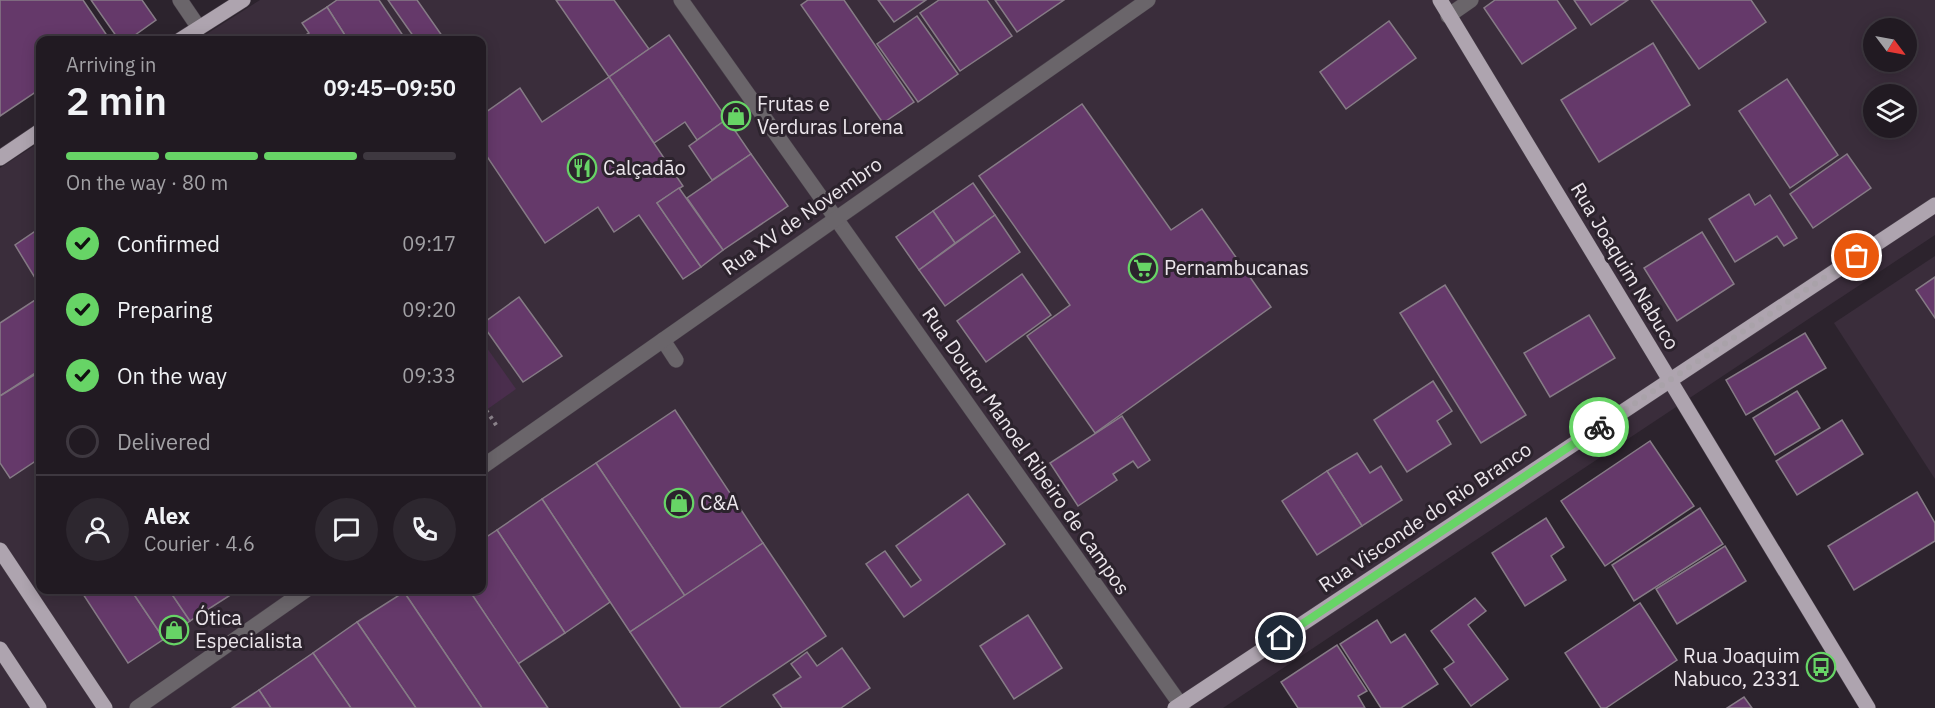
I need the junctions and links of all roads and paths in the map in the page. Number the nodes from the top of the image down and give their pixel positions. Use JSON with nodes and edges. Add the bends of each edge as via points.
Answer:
{"nodes":[{"id":1,"x":180,"y":0,"type":"edge"},
{"id":2,"x":243,"y":0,"type":"edge"},
{"id":3,"x":681,"y":0,"type":"edge"},
{"id":4,"x":1148,"y":0,"type":"edge"},
{"id":5,"x":1440,"y":0,"type":"edge"},
{"id":6,"x":1471,"y":0,"type":"edge"},
{"id":7,"x":1448,"y":16,"type":"junction"},
{"id":8,"x":199,"y":28,"type":"junction"},
{"id":9,"x":186,"y":36,"type":"edge"},
{"id":10,"x":36,"y":134,"type":"edge"},
{"id":11,"x":0,"y":158,"type":"edge"},
{"id":12,"x":1935,"y":205,"type":"edge"},
{"id":13,"x":836,"y":219,"type":"junction"},
{"id":14,"x":663,"y":340,"type":"junction"},
{"id":15,"x":676,"y":360,"type":"dead end"},
{"id":16,"x":1669,"y":380,"type":"junction"},
{"id":17,"x":486,"y":464,"type":"edge"},
{"id":18,"x":0,"y":550,"type":"edge"},
{"id":19,"x":300,"y":594,"type":"edge"},
{"id":20,"x":0,"y":649,"type":"edge"},
{"id":21,"x":1179,"y":707,"type":"edge"},
{"id":22,"x":39,"y":708,"type":"edge"},
{"id":23,"x":105,"y":708,"type":"edge"},
{"id":24,"x":137,"y":708,"type":"edge"},
{"id":25,"x":1868,"y":708,"type":"edge"}],
"edges":[{"from":1,"to":8,"type":"street"},
{"from":2,"to":8,"type":"main road"},
{"from":3,"to":13,"type":"street","name":"Rua Doutor Manoel Ribeiro de Campos"},
{"from":4,"to":13,"type":"street","name":"Rua XV de Novembro"},
{"from":5,"to":7,"type":"main road","name":"Rua Joaquim Nabuco"},
{"from":6,"to":7,"type":"street"},
{"from":7,"to":16,"type":"main road","name":"Rua Joaquim Nabuco"},
{"from":8,"to":9,"type":"main road"},
{"from":10,"to":11,"type":"main road"},
{"from":12,"to":16,"type":"main road","name":"Rua Visconde do Rio Branco"},
{"from":13,"to":14,"type":"street","name":"Rua XV de Novembro"},
{"from":13,"to":21,"type":"street","name":"Rua Doutor Manoel Ribeiro de Campos"},
{"from":14,"to":15,"type":"street"},
{"from":14,"to":17,"type":"street","name":"Rua XV de Novembro"},
{"from":16,"to":21,"type":"main road","name":"Rua Visconde do Rio Branco"},
{"from":16,"to":25,"type":"main road","name":"Rua Joaquim Nabuco"},
{"from":18,"to":23,"type":"main road"},
{"from":19,"to":24,"type":"street"},
{"from":20,"to":22,"type":"main road"}]}
